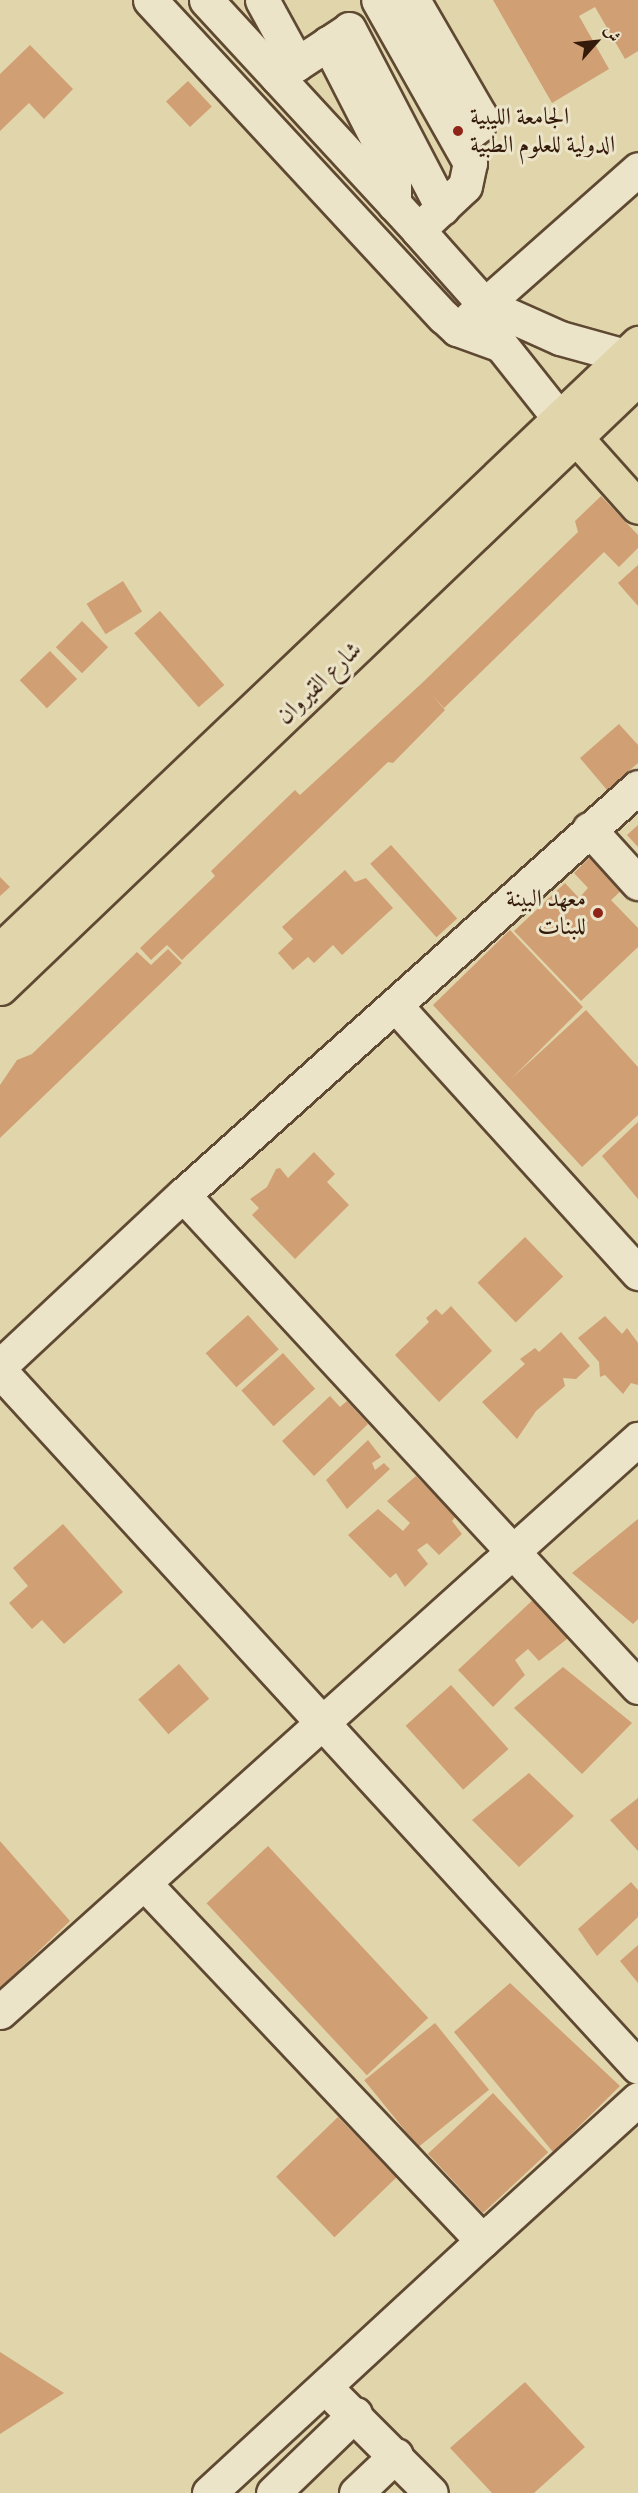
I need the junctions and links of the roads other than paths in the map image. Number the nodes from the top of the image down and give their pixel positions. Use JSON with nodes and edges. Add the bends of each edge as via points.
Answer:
{"nodes":[{"id":1,"x":150,"y":0,"type":"edge"},
{"id":2,"x":206,"y":0,"type":"edge"},
{"id":3,"x":262,"y":0,"type":"edge"},
{"id":4,"x":413,"y":0,"type":"edge"},
{"id":5,"x":385,"y":2,"type":"edge"},
{"id":6,"x":339,"y":36,"type":"junction"},
{"id":7,"x":287,"y":70,"type":"junction"},
{"id":8,"x":459,"y":141,"type":"junction"},
{"id":9,"x":638,"y":169,"type":"edge"},
{"id":10,"x":394,"y":204,"type":"junction"},
{"id":11,"x":430,"y":219,"type":"junction"},
{"id":12,"x":490,"y":299,"type":"junction"},
{"id":13,"x":457,"y":330,"type":"junction"},
{"id":14,"x":634,"y":359,"type":"edge"},
{"id":15,"x":567,"y":427,"type":"junction"},
{"id":16,"x":638,"y":507,"type":"edge"},
{"id":17,"x":638,"y":787,"type":"edge"},
{"id":18,"x":589,"y":830,"type":"junction"},
{"id":19,"x":638,"y":883,"type":"edge"},
{"id":20,"x":0,"y":950,"type":"edge"},
{"id":21,"x":0,"y":988,"type":"edge"},
{"id":22,"x":395,"y":1005,"type":"junction"},
{"id":23,"x":183,"y":1195,"type":"junction"},
{"id":24,"x":638,"y":1273,"type":"edge"},
{"id":25,"x":0,"y":1366,"type":"edge"},
{"id":26,"x":0,"y":1371,"type":"edge"},
{"id":27,"x":638,"y":1439,"type":"edge"},
{"id":28,"x":511,"y":1549,"type":"junction"},
{"id":29,"x":638,"y":1687,"type":"edge"},
{"id":30,"x":322,"y":1722,"type":"junction"},
{"id":31,"x":144,"y":1883,"type":"junction"},
{"id":32,"x":0,"y":2012,"type":"edge"},
{"id":33,"x":638,"y":2067,"type":"edge"},
{"id":34,"x":638,"y":2099,"type":"edge"},
{"id":35,"x":482,"y":2241,"type":"junction"},
{"id":36,"x":326,"y":2388,"type":"junction"},
{"id":37,"x":355,"y":2414,"type":"junction"},
{"id":38,"x":396,"y":2456,"type":"junction"},
{"id":39,"x":209,"y":2493,"type":"edge"},
{"id":40,"x":273,"y":2493,"type":"edge"},
{"id":41,"x":356,"y":2493,"type":"edge"},
{"id":42,"x":431,"y":2493,"type":"edge"}],
"edges":[{"from":1,"to":13,"type":"street"},
{"from":2,"to":7,"type":"street"},
{"from":3,"to":7,"type":"street"},
{"from":4,"to":8,"type":"street","via":[[479,114],[478,126]]},
{"from":5,"to":6,"type":"street"},
{"from":5,"to":8,"type":"street"},
{"from":6,"to":7,"type":"street"},
{"from":6,"to":10,"type":"street","via":[[394,172]]},
{"from":6,"to":11,"type":"street"},
{"from":7,"to":10,"type":"street"},
{"from":8,"to":11,"type":"street","via":[[471,172],[465,186]]},
{"from":9,"to":12,"type":"street"},
{"from":10,"to":11,"type":"street"},
{"from":11,"to":12,"type":"street"},
{"from":12,"to":13,"type":"street"},
{"from":12,"to":14,"type":"street","via":[[560,338]]},
{"from":13,"to":15,"type":"street","via":[[501,345]]},
{"from":14,"to":15,"type":"main road","name":"شارع القيروان"},
{"from":15,"to":16,"type":"main road"},
{"from":15,"to":20,"type":"main road","name":"شارع القيروان"},
{"from":15,"to":21,"type":"main road","name":"شارع القيروان"},
{"from":17,"to":18,"type":"street"},
{"from":18,"to":19,"type":"street"},
{"from":18,"to":22,"type":"street"},
{"from":22,"to":23,"type":"street"},
{"from":22,"to":24,"type":"street"},
{"from":23,"to":25,"type":"street"},
{"from":23,"to":28,"type":"street"},
{"from":26,"to":30,"type":"street"},
{"from":27,"to":28,"type":"street"},
{"from":28,"to":29,"type":"street"},
{"from":28,"to":30,"type":"street"},
{"from":30,"to":31,"type":"street"},
{"from":30,"to":33,"type":"street"},
{"from":31,"to":32,"type":"street"},
{"from":31,"to":35,"type":"street"},
{"from":34,"to":35,"type":"street"},
{"from":35,"to":36,"type":"street"},
{"from":36,"to":37,"type":"street"},
{"from":36,"to":39,"type":"street"},
{"from":37,"to":38,"type":"street"},
{"from":37,"to":40,"type":"street"},
{"from":38,"to":41,"type":"street"},
{"from":38,"to":42,"type":"street"}]}
